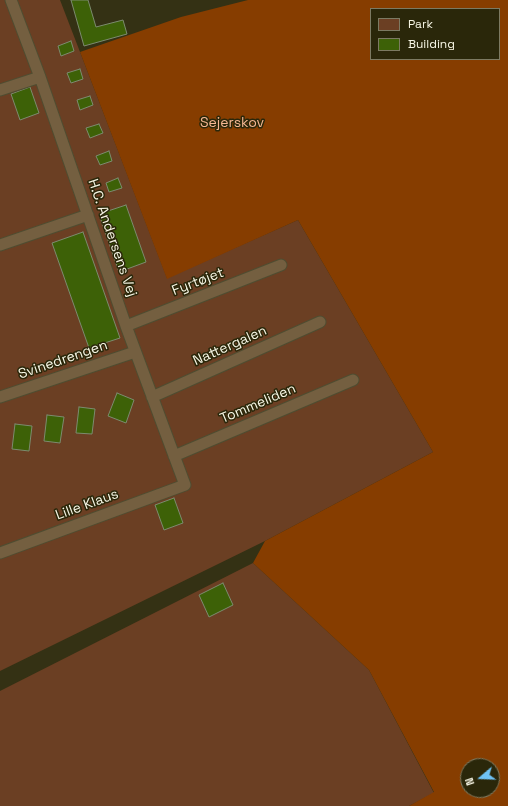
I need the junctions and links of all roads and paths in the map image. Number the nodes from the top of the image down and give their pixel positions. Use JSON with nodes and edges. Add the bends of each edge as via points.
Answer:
{"nodes":[{"id":1,"x":11,"y":0,"type":"edge"},
{"id":2,"x":40,"y":77,"type":"junction"},
{"id":3,"x":0,"y":90,"type":"edge"},
{"id":4,"x":88,"y":215,"type":"junction"},
{"id":5,"x":0,"y":245,"type":"edge"},
{"id":6,"x":281,"y":265,"type":"dead end"},
{"id":7,"x":320,"y":322,"type":"dead end"},
{"id":8,"x":126,"y":326,"type":"junction"},
{"id":9,"x":135,"y":352,"type":"junction"},
{"id":10,"x":353,"y":380,"type":"dead end"},
{"id":11,"x":0,"y":397,"type":"edge"},
{"id":12,"x":152,"y":397,"type":"junction"},
{"id":13,"x":174,"y":456,"type":"junction"},
{"id":14,"x":185,"y":485,"type":"joint"},
{"id":15,"x":0,"y":553,"type":"edge"}],
"edges":[{"from":1,"to":2,"type":"lane","name":"H.C. Andersens Vej"},
{"from":2,"to":3,"type":"lane"},
{"from":2,"to":4,"type":"lane","name":"H.C. Andersens Vej"},
{"from":4,"to":5,"type":"lane"},
{"from":4,"to":8,"type":"lane","name":"H.C. Andersens Vej"},
{"from":6,"to":8,"type":"lane","name":"Fyrtøjet"},
{"from":7,"to":12,"type":"lane","name":"Nattergalen"},
{"from":8,"to":9,"type":"lane","name":"H.C. Andersens Vej"},
{"from":9,"to":11,"type":"lane","name":"Svinedrengen"},
{"from":9,"to":12,"type":"lane","name":"H.C. Andersens Vej"},
{"from":10,"to":13,"type":"lane","name":"Tommeliden"},
{"from":12,"to":13,"type":"lane","name":"H.C. Andersens Vej"},
{"from":13,"to":14,"type":"lane","name":"H.C. Andersens Vej"},
{"from":14,"to":15,"type":"lane","name":"Lille Klaus"}]}
